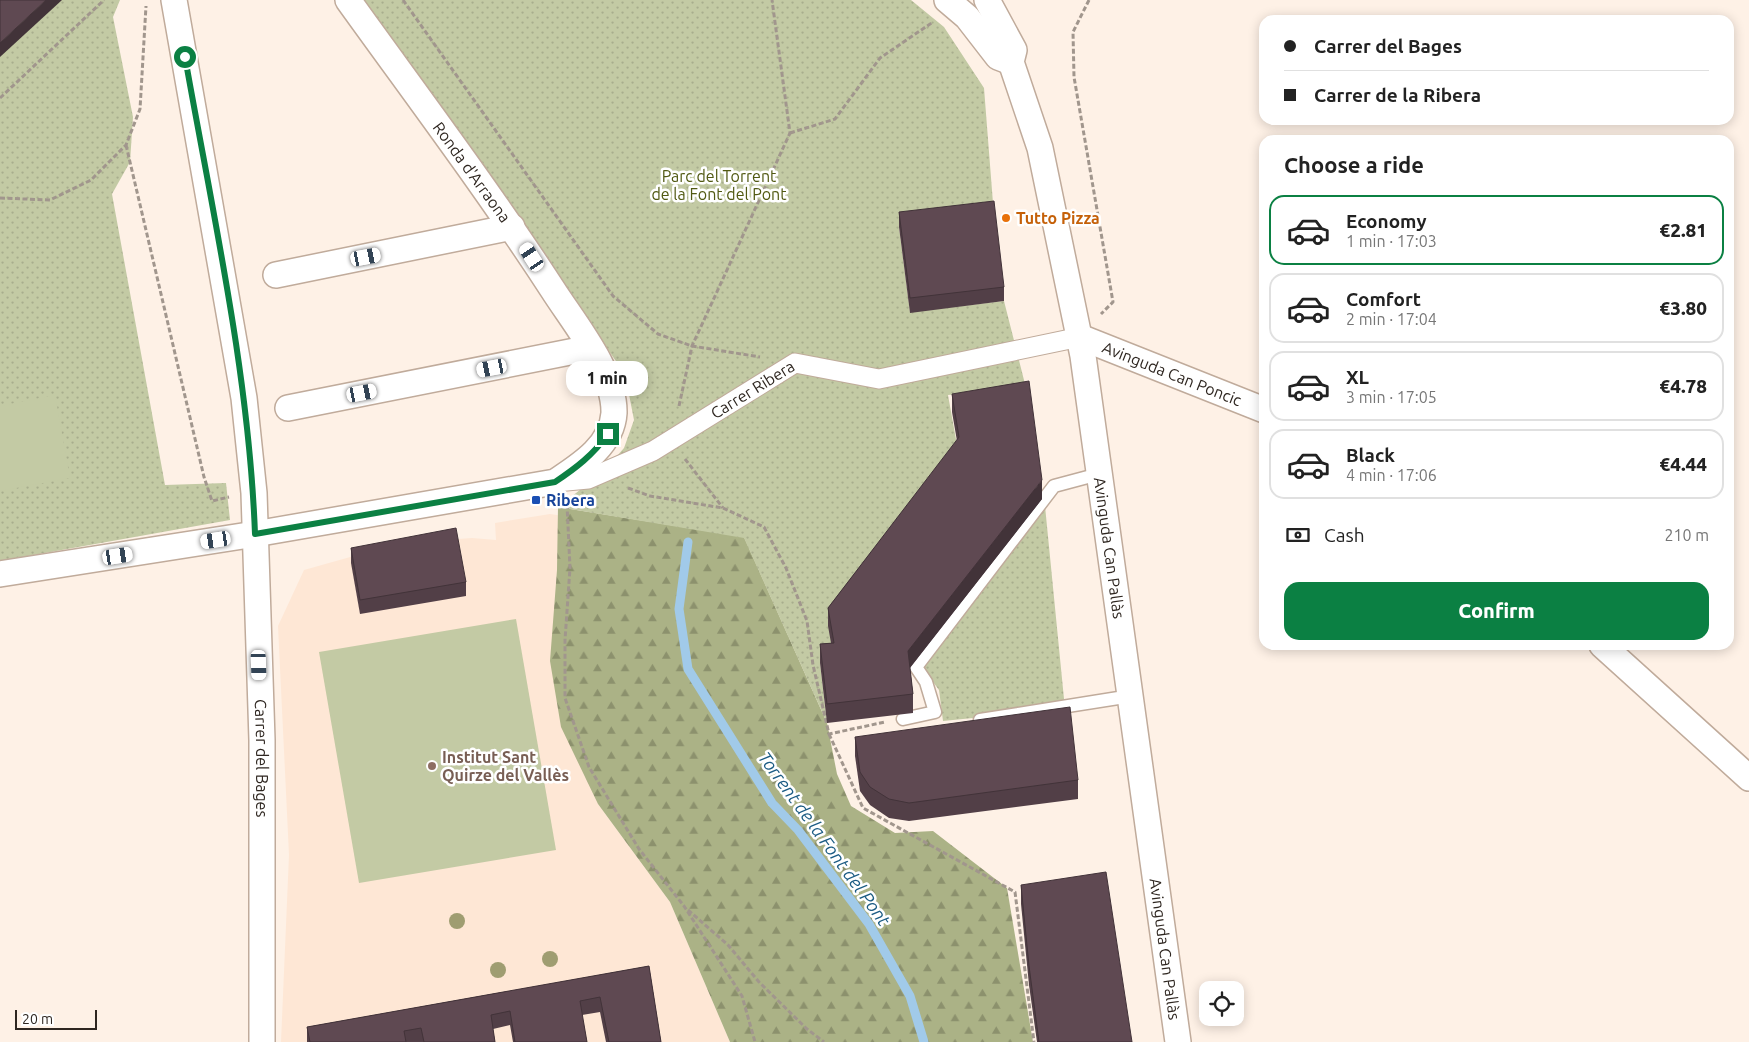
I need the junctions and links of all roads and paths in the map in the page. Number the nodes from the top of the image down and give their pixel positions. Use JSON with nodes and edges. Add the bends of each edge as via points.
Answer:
{"nodes":[{"id":1,"x":104,"y":0,"type":"edge"},
{"id":2,"x":146,"y":0,"type":"edge"},
{"id":3,"x":174,"y":0,"type":"edge"},
{"id":4,"x":348,"y":0,"type":"edge"},
{"id":5,"x":403,"y":0,"type":"edge"},
{"id":6,"x":772,"y":0,"type":"edge"},
{"id":7,"x":987,"y":0,"type":"edge"},
{"id":8,"x":1089,"y":0,"type":"edge"},
{"id":9,"x":951,"y":3,"type":"edge"},
{"id":10,"x":1011,"y":62,"type":"junction"},
{"id":11,"x":0,"y":98,"type":"edge"},
{"id":12,"x":790,"y":133,"type":"junction"},
{"id":13,"x":126,"y":145,"type":"junction"},
{"id":14,"x":0,"y":198,"type":"edge"},
{"id":15,"x":512,"y":226,"type":"junction"},
{"id":16,"x":276,"y":275,"type":"dead end"},
{"id":17,"x":1080,"y":337,"type":"junction"},
{"id":18,"x":692,"y":346,"type":"junction"},
{"id":19,"x":590,"y":348,"type":"junction"},
{"id":20,"x":795,"y":363,"type":"junction"},
{"id":21,"x":288,"y":408,"type":"dead end"},
{"id":22,"x":1259,"y":408,"type":"edge"},
{"id":23,"x":671,"y":441,"type":"junction"},
{"id":24,"x":1099,"y":474,"type":"junction"},
{"id":25,"x":595,"y":476,"type":"junction"},
{"id":26,"x":555,"y":482,"type":"junction"},
{"id":27,"x":254,"y":493,"type":"junction"},
{"id":28,"x":723,"y":508,"type":"junction"},
{"id":29,"x":255,"y":534,"type":"junction"},
{"id":30,"x":0,"y":574,"type":"edge"},
{"id":31,"x":1608,"y":650,"type":"edge"},
{"id":32,"x":1130,"y":696,"type":"junction"},
{"id":33,"x":963,"y":722,"type":"edge"},
{"id":34,"x":907,"y":727,"type":"joint"},
{"id":35,"x":828,"y":734,"type":"junction"},
{"id":36,"x":1749,"y":778,"type":"edge"},
{"id":37,"x":684,"y":906,"type":"junction"},
{"id":38,"x":262,"y":1042,"type":"edge"},
{"id":39,"x":755,"y":1042,"type":"edge"},
{"id":40,"x":824,"y":1042,"type":"edge"},
{"id":41,"x":1034,"y":1042,"type":"edge"},
{"id":42,"x":1178,"y":1042,"type":"edge"}],
"edges":[{"from":1,"to":11,"type":"path"},
{"from":2,"to":13,"type":"path","via":[[140,108]]},
{"from":3,"to":27,"type":"street","name":"Carrer del Bages","via":[[244,398]]},
{"from":4,"to":15,"type":"street","name":"Ronda d'Arraona"},
{"from":5,"to":18,"type":"path","via":[[613,296],[658,334]]},
{"from":6,"to":12,"type":"path"},
{"from":7,"to":10,"type":"street","name":"Avinguda Can Pallàs","via":[[1014,50]]},
{"from":8,"to":17,"type":"path","via":[[1073,32],[1074,77],[1112,302]]},
{"from":9,"to":10,"type":"street","via":[[986,39],[998,57]]},
{"from":9,"to":12,"type":"path","via":[[880,58],[835,119]]},
{"from":10,"to":17,"type":"street","name":"Avinguda Can Pallàs","via":[[1040,148]]},
{"from":12,"to":18,"type":"path"},
{"from":13,"to":14,"type":"path","via":[[91,180],[50,200]]},
{"from":13,"to":27,"type":"path","via":[[212,500]]},
{"from":15,"to":16,"type":"street"},
{"from":15,"to":19,"type":"street","name":"Ronda d'Arraona"},
{"from":17,"to":20,"type":"street","name":"Carrer Ribera","via":[[879,379]]},
{"from":17,"to":22,"type":"street","name":"Avinguda Can Poncic"},
{"from":17,"to":24,"type":"street","name":"Avinguda Can Pallàs"},
{"from":18,"to":20,"type":"path"},
{"from":18,"to":23,"type":"path"},
{"from":19,"to":21,"type":"street"},
{"from":19,"to":26,"type":"street","name":"Ronda d'Arraona","via":[[613,396],[614,415],[608,434],[597,449],[581,465]]},
{"from":20,"to":23,"type":"street","name":"Carrer Ribera"},
{"from":23,"to":25,"type":"street","name":"Carrer Ribera"},
{"from":23,"to":28,"type":"path"},
{"from":24,"to":32,"type":"street","name":"Avinguda Can Pallàs"},
{"from":24,"to":34,"type":"lane","via":[[1054,486],[916,667],[926,682],[935,712]]},
{"from":25,"to":26,"type":"street","name":"Carrer Ribera"},
{"from":25,"to":28,"type":"path","via":[[650,496]]},
{"from":26,"to":29,"type":"street"},
{"from":26,"to":37,"type":"path","via":[[567,500],[570,521],[565,698],[589,767],[639,849]]},
{"from":27,"to":29,"type":"street","name":"Carrer del Bages"},
{"from":28,"to":35,"type":"path","via":[[764,527],[786,568],[807,621]]},
{"from":29,"to":30,"type":"street"},
{"from":29,"to":38,"type":"street","name":"Carrer del Bages","via":[[262,740]]},
{"from":31,"to":36,"type":"street"},
{"from":32,"to":33,"type":"lane"},
{"from":32,"to":42,"type":"street","name":"Avinguda Can Pallàs"},
{"from":34,"to":35,"type":"path"},
{"from":35,"to":41,"type":"path","via":[[863,808],[1014,892]]},
{"from":37,"to":39,"type":"path","via":[[742,996]]},
{"from":37,"to":40,"type":"path","via":[[728,944],[759,982]]}]}
